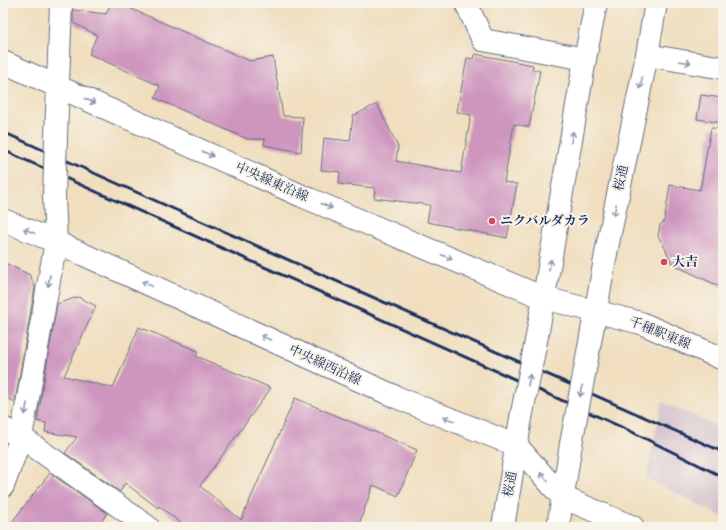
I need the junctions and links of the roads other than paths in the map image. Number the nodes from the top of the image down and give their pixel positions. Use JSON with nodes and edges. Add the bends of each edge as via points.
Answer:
{"nodes":[{"id":1,"x":61,"y":3,"type":"edge"},
{"id":2,"x":466,"y":3,"type":"edge"},
{"id":3,"x":596,"y":3,"type":"edge"},
{"id":4,"x":656,"y":3,"type":"edge"},
{"id":5,"x":647,"y":55,"type":"junction"},
{"id":6,"x":585,"y":59,"type":"junction"},
{"id":7,"x":3,"y":62,"type":"edge"},
{"id":8,"x":723,"y":68,"type":"edge"},
{"id":9,"x":59,"y":87,"type":"junction"},
{"id":10,"x":3,"y":220,"type":"edge"},
{"id":11,"x":56,"y":242,"type":"junction"},
{"id":12,"x":544,"y":298,"type":"junction"},
{"id":13,"x":596,"y":311,"type":"junction"},
{"id":14,"x":723,"y":359,"type":"edge"},
{"id":15,"x":12,"y":433,"type":"edge"},
{"id":16,"x":517,"y":446,"type":"junction"},
{"id":17,"x":3,"y":486,"type":"edge"},
{"id":18,"x":562,"y":497,"type":"junction"},
{"id":19,"x":148,"y":527,"type":"edge"},
{"id":20,"x":503,"y":527,"type":"edge"},
{"id":21,"x":558,"y":527,"type":"edge"},
{"id":22,"x":633,"y":527,"type":"edge"}],
"edges":[{"from":1,"to":9,"type":"street"},
{"from":2,"to":6,"type":"street","via":[[483,40]]},
{"from":3,"to":6,"type":"street"},
{"from":4,"to":5,"type":"street","name":"桜通"},
{"from":5,"to":8,"type":"street","one_way":true},
{"from":5,"to":13,"type":"street","name":"桜通","one_way":true},
{"from":12,"to":6,"type":"street","one_way":true},
{"from":7,"to":9,"type":"street","name":"中央線東沿線"},
{"from":9,"to":11,"type":"street","bridge":true,"via":[[54,196]]},
{"from":9,"to":12,"type":"street","name":"中央線東沿線","one_way":true,"via":[[302,196]]},
{"from":11,"to":10,"type":"street","name":"中央線西沿線","one_way":true},
{"from":11,"to":15,"type":"street","one_way":true},
{"from":16,"to":11,"type":"street","name":"中央線西沿線","one_way":true,"via":[[396,397]]},
{"from":12,"to":13,"type":"street","name":"中央線東沿線"},
{"from":16,"to":12,"type":"street","name":"桜通","one_way":true,"bridge":true},
{"from":13,"to":14,"type":"street","name":"千種駅東線","via":[[641,323]]},
{"from":13,"to":18,"type":"street","name":"桜通","one_way":true,"bridge":true},
{"from":15,"to":17,"type":"street"},
{"from":15,"to":19,"type":"street"},
{"from":18,"to":16,"type":"street","name":"中央線西沿線","one_way":true},
{"from":16,"to":20,"type":"street","name":"桜通"},
{"from":18,"to":21,"type":"street"},
{"from":18,"to":22,"type":"street","name":"中央線西沿線"}]}
